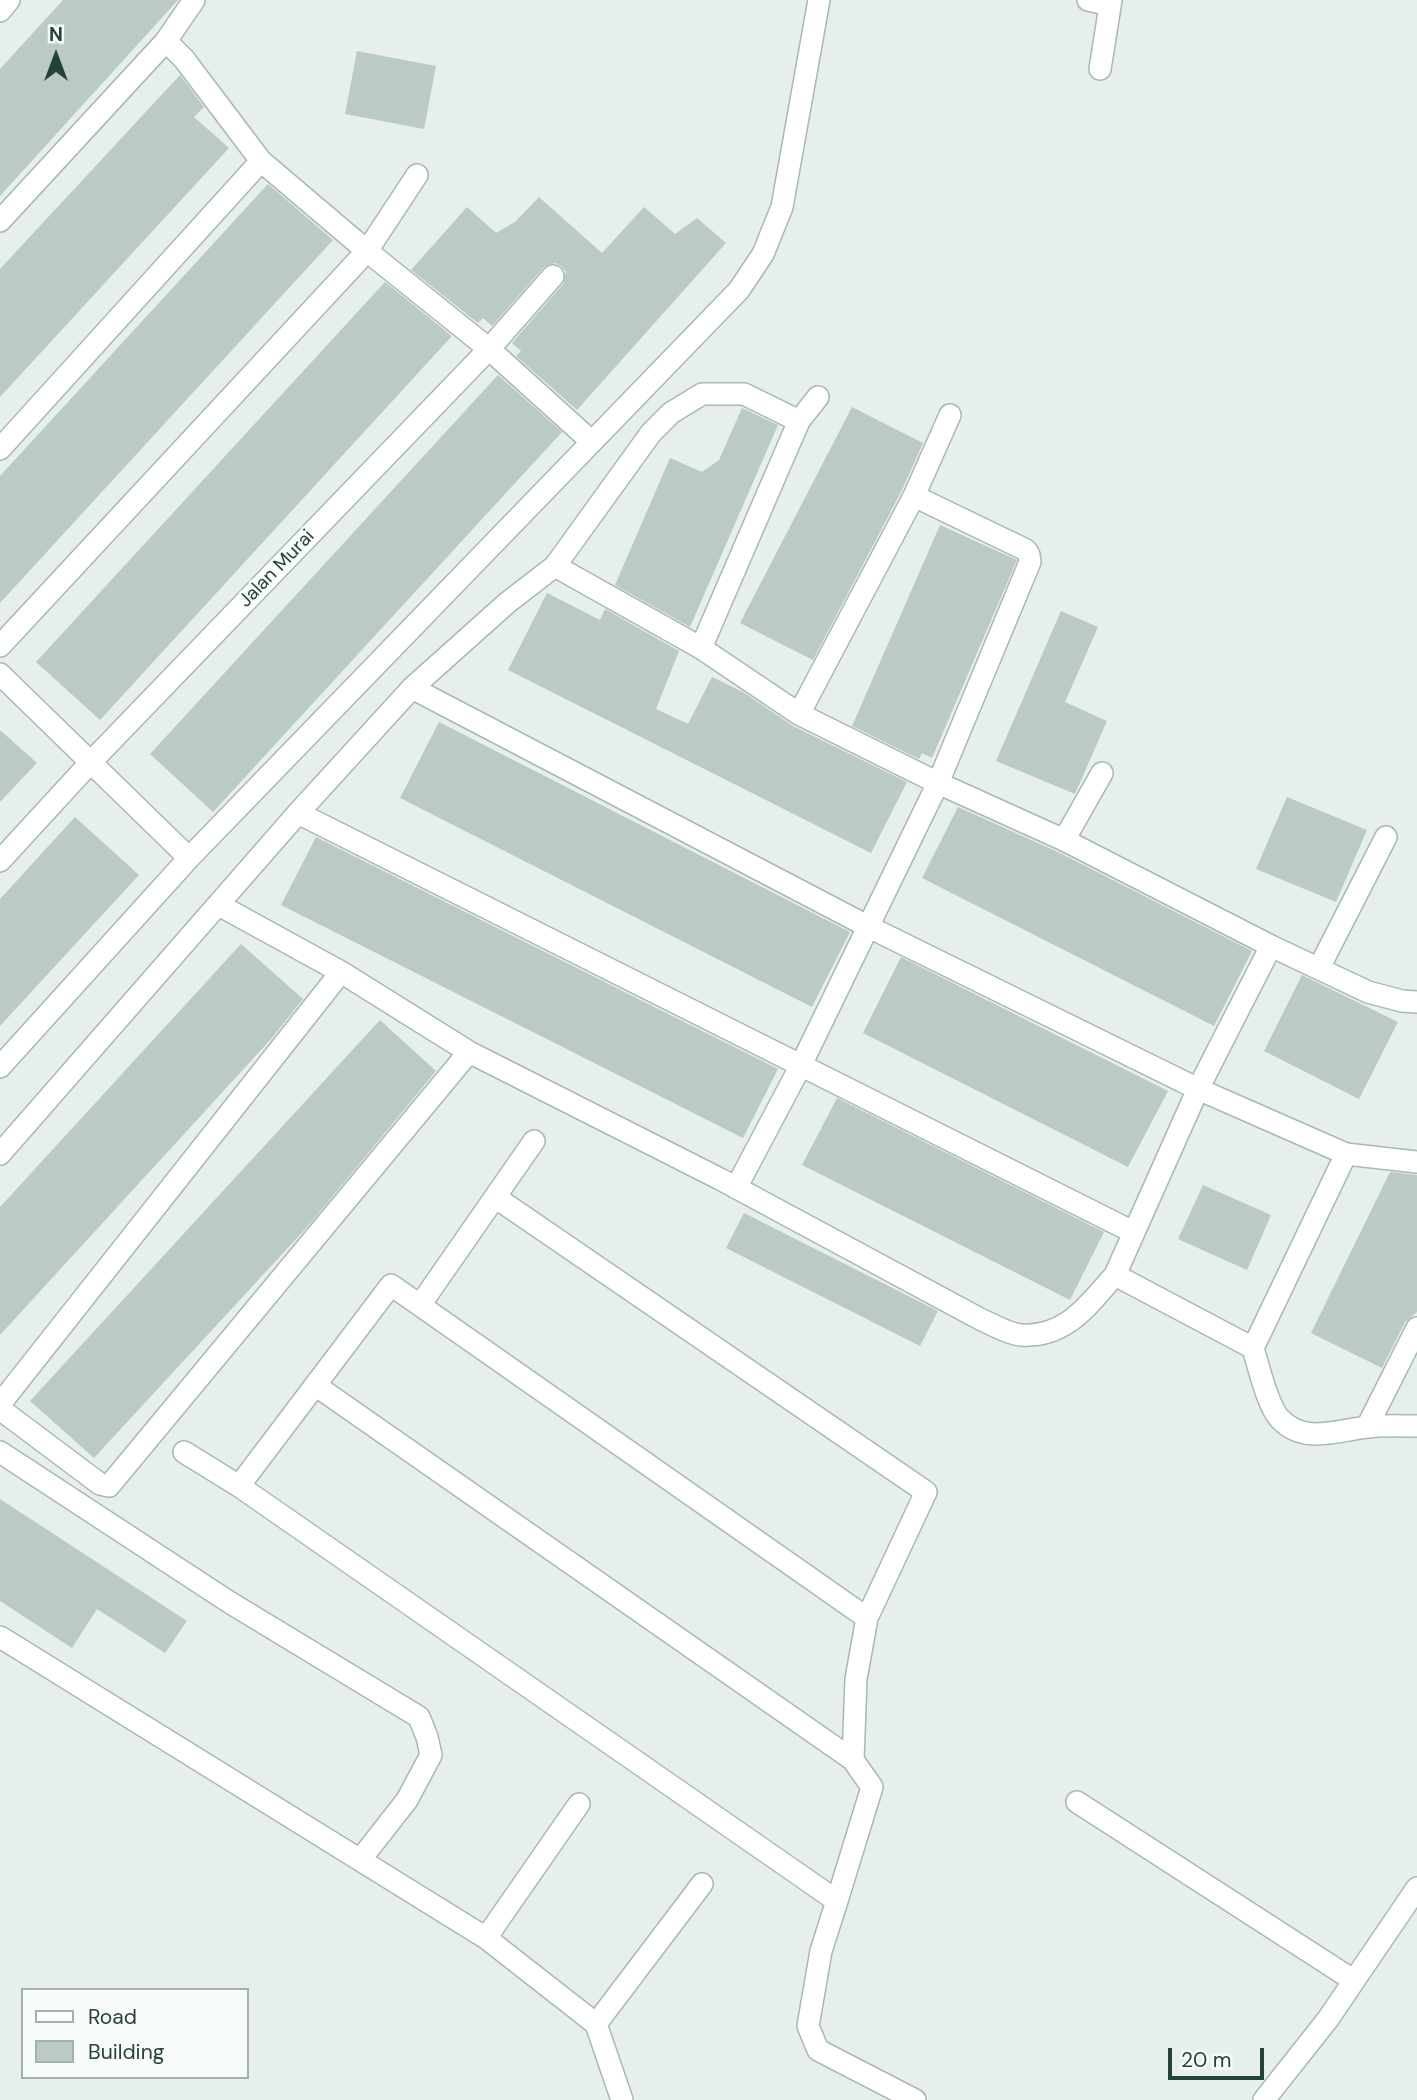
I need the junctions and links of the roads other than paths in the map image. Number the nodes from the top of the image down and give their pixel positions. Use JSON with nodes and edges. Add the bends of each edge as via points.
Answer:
{"nodes":[{"id":1,"x":9,"y":0,"type":"edge"},
{"id":2,"x":194,"y":0,"type":"edge"},
{"id":3,"x":820,"y":0,"type":"edge"},
{"id":4,"x":1088,"y":0,"type":"edge"},
{"id":5,"x":1111,"y":3,"type":"edge"},
{"id":6,"x":0,"y":11,"type":"edge"},
{"id":7,"x":166,"y":41,"type":"junction"},
{"id":8,"x":1100,"y":69,"type":"dead end"},
{"id":9,"x":261,"y":161,"type":"junction"},
{"id":10,"x":417,"y":175,"type":"dead end"},
{"id":11,"x":0,"y":221,"type":"edge"},
{"id":12,"x":368,"y":251,"type":"junction"},
{"id":13,"x":553,"y":276,"type":"dead end"},
{"id":14,"x":489,"y":349,"type":"junction"},
{"id":15,"x":818,"y":397,"type":"dead end"},
{"id":16,"x":950,"y":415,"type":"dead end"},
{"id":17,"x":799,"y":421,"type":"junction"},
{"id":18,"x":592,"y":442,"type":"junction"},
{"id":19,"x":0,"y":449,"type":"edge"},
{"id":20,"x":914,"y":496,"type":"junction"},
{"id":21,"x":555,"y":566,"type":"junction"},
{"id":22,"x":0,"y":646,"type":"edge"},
{"id":23,"x":701,"y":648,"type":"junction"},
{"id":24,"x":0,"y":674,"type":"edge"},
{"id":25,"x":412,"y":688,"type":"junction"},
{"id":26,"x":799,"y":714,"type":"junction"},
{"id":27,"x":90,"y":763,"type":"junction"},
{"id":28,"x":1102,"y":774,"type":"dead end"},
{"id":29,"x":938,"y":782,"type":"junction"},
{"id":30,"x":298,"y":813,"type":"junction"},
{"id":31,"x":1386,"y":836,"type":"dead end"},
{"id":32,"x":1064,"y":840,"type":"junction"},
{"id":33,"x":189,"y":858,"type":"junction"},
{"id":34,"x":0,"y":861,"type":"edge"},
{"id":35,"x":219,"y":905,"type":"junction"},
{"id":36,"x":869,"y":927,"type":"junction"},
{"id":37,"x":1271,"y":946,"type":"junction"},
{"id":38,"x":1319,"y":968,"type":"junction"},
{"id":39,"x":341,"y":972,"type":"junction"},
{"id":40,"x":1417,"y":1002,"type":"edge"},
{"id":41,"x":469,"y":1052,"type":"junction"},
{"id":42,"x":0,"y":1067,"type":"edge"},
{"id":43,"x":800,"y":1067,"type":"junction"},
{"id":44,"x":1198,"y":1089,"type":"junction"},
{"id":45,"x":534,"y":1141,"type":"dead end"},
{"id":46,"x":0,"y":1154,"type":"edge"},
{"id":47,"x":1346,"y":1154,"type":"junction"},
{"id":48,"x":1417,"y":1163,"type":"edge"},
{"id":49,"x":736,"y":1188,"type":"junction"},
{"id":50,"x":495,"y":1197,"type":"junction"},
{"id":51,"x":1133,"y":1232,"type":"junction"},
{"id":52,"x":1115,"y":1275,"type":"junction"},
{"id":53,"x":420,"y":1305,"type":"junction"},
{"id":54,"x":1417,"y":1328,"type":"edge"},
{"id":55,"x":1253,"y":1348,"type":"junction"},
{"id":56,"x":315,"y":1385,"type":"junction"},
{"id":57,"x":0,"y":1406,"type":"edge"},
{"id":58,"x":1417,"y":1426,"type":"edge"},
{"id":59,"x":1367,"y":1427,"type":"junction"},
{"id":60,"x":0,"y":1451,"type":"edge"},
{"id":61,"x":184,"y":1451,"type":"dead end"},
{"id":62,"x":239,"y":1486,"type":"junction"},
{"id":63,"x":867,"y":1618,"type":"junction"},
{"id":64,"x":0,"y":1637,"type":"edge"},
{"id":65,"x":853,"y":1760,"type":"junction"},
{"id":66,"x":1077,"y":1802,"type":"dead end"},
{"id":67,"x":579,"y":1804,"type":"dead end"},
{"id":68,"x":360,"y":1860,"type":"junction"},
{"id":69,"x":702,"y":1884,"type":"dead end"},
{"id":70,"x":1417,"y":1888,"type":"edge"},
{"id":71,"x":837,"y":1901,"type":"junction"},
{"id":72,"x":486,"y":1938,"type":"junction"},
{"id":73,"x":1353,"y":1980,"type":"junction"},
{"id":74,"x":596,"y":2024,"type":"junction"},
{"id":75,"x":622,"y":2100,"type":"edge"},
{"id":76,"x":915,"y":2100,"type":"edge"},
{"id":77,"x":1264,"y":2100,"type":"edge"}],
"edges":[{"from":1,"to":6,"type":"street"},
{"from":2,"to":7,"type":"street"},
{"from":3,"to":18,"type":"street","via":[[782,207],[763,254],[709,323]]},
{"from":4,"to":5,"type":"street"},
{"from":5,"to":8,"type":"street"},
{"from":7,"to":9,"type":"street"},
{"from":7,"to":11,"type":"street"},
{"from":9,"to":12,"type":"street"},
{"from":9,"to":19,"type":"street"},
{"from":10,"to":12,"type":"street"},
{"from":12,"to":14,"type":"street"},
{"from":12,"to":22,"type":"street"},
{"from":13,"to":14,"type":"street","name":"Jalan Murai"},
{"from":14,"to":18,"type":"street"},
{"from":14,"to":27,"type":"street","name":"Jalan Murai"},
{"from":15,"to":17,"type":"street"},
{"from":16,"to":20,"type":"street"},
{"from":17,"to":21,"type":"street","via":[[744,394],[702,394],[671,413],[652,433]]},
{"from":17,"to":23,"type":"street"},
{"from":18,"to":33,"type":"street"},
{"from":20,"to":26,"type":"street"},
{"from":20,"to":29,"type":"street","via":[[1026,551],[1030,562]]},
{"from":21,"to":23,"type":"street"},
{"from":21,"to":25,"type":"street"},
{"from":23,"to":26,"type":"street"},
{"from":24,"to":27,"type":"street"},
{"from":25,"to":30,"type":"street"},
{"from":25,"to":36,"type":"street"},
{"from":26,"to":29,"type":"street"},
{"from":27,"to":33,"type":"street"},
{"from":27,"to":34,"type":"street","name":"Jalan Murai"},
{"from":28,"to":32,"type":"street"},
{"from":29,"to":32,"type":"street"},
{"from":29,"to":36,"type":"street"},
{"from":30,"to":35,"type":"street"},
{"from":30,"to":43,"type":"street"},
{"from":31,"to":38,"type":"street"},
{"from":32,"to":37,"type":"street"},
{"from":33,"to":42,"type":"street"},
{"from":35,"to":39,"type":"street"},
{"from":35,"to":46,"type":"street"},
{"from":36,"to":43,"type":"street"},
{"from":36,"to":44,"type":"street"},
{"from":37,"to":38,"type":"street"},
{"from":37,"to":44,"type":"street"},
{"from":38,"to":40,"type":"street","via":[[1368,992]]},
{"from":39,"to":41,"type":"street"},
{"from":39,"to":57,"type":"street"},
{"from":41,"to":49,"type":"street"},
{"from":41,"to":57,"type":"street","via":[[109,1486],[100,1484]]},
{"from":43,"to":49,"type":"street"},
{"from":43,"to":51,"type":"street"},
{"from":44,"to":47,"type":"street"},
{"from":44,"to":51,"type":"street"},
{"from":45,"to":50,"type":"street"},
{"from":47,"to":48,"type":"street"},
{"from":47,"to":55,"type":"street"},
{"from":49,"to":52,"type":"street","via":[[980,1319],[1020,1335],[1055,1331],[1079,1315]]},
{"from":50,"to":53,"type":"street"},
{"from":50,"to":63,"type":"street","via":[[926,1492]]},
{"from":51,"to":52,"type":"street"},
{"from":52,"to":55,"type":"street"},
{"from":53,"to":56,"type":"street","via":[[391,1285]]},
{"from":53,"to":63,"type":"street"},
{"from":54,"to":59,"type":"street"},
{"from":55,"to":59,"type":"street","via":[[1279,1419],[1303,1435]]},
{"from":56,"to":62,"type":"street"},
{"from":56,"to":65,"type":"street"},
{"from":58,"to":59,"type":"street"},
{"from":60,"to":68,"type":"street","via":[[229,1602],[419,1717],[431,1755],[407,1800]]},
{"from":61,"to":62,"type":"street"},
{"from":62,"to":71,"type":"street"},
{"from":63,"to":65,"type":"street","via":[[856,1679]]},
{"from":64,"to":68,"type":"street"},
{"from":65,"to":71,"type":"street","via":[[872,1787]]},
{"from":66,"to":73,"type":"street"},
{"from":67,"to":72,"type":"street"},
{"from":68,"to":72,"type":"street"},
{"from":69,"to":74,"type":"street"},
{"from":70,"to":73,"type":"street"},
{"from":71,"to":76,"type":"street","via":[[821,1951],[808,2026],[818,2050]]},
{"from":72,"to":74,"type":"street"},
{"from":73,"to":77,"type":"street"},
{"from":74,"to":75,"type":"street"}]}
